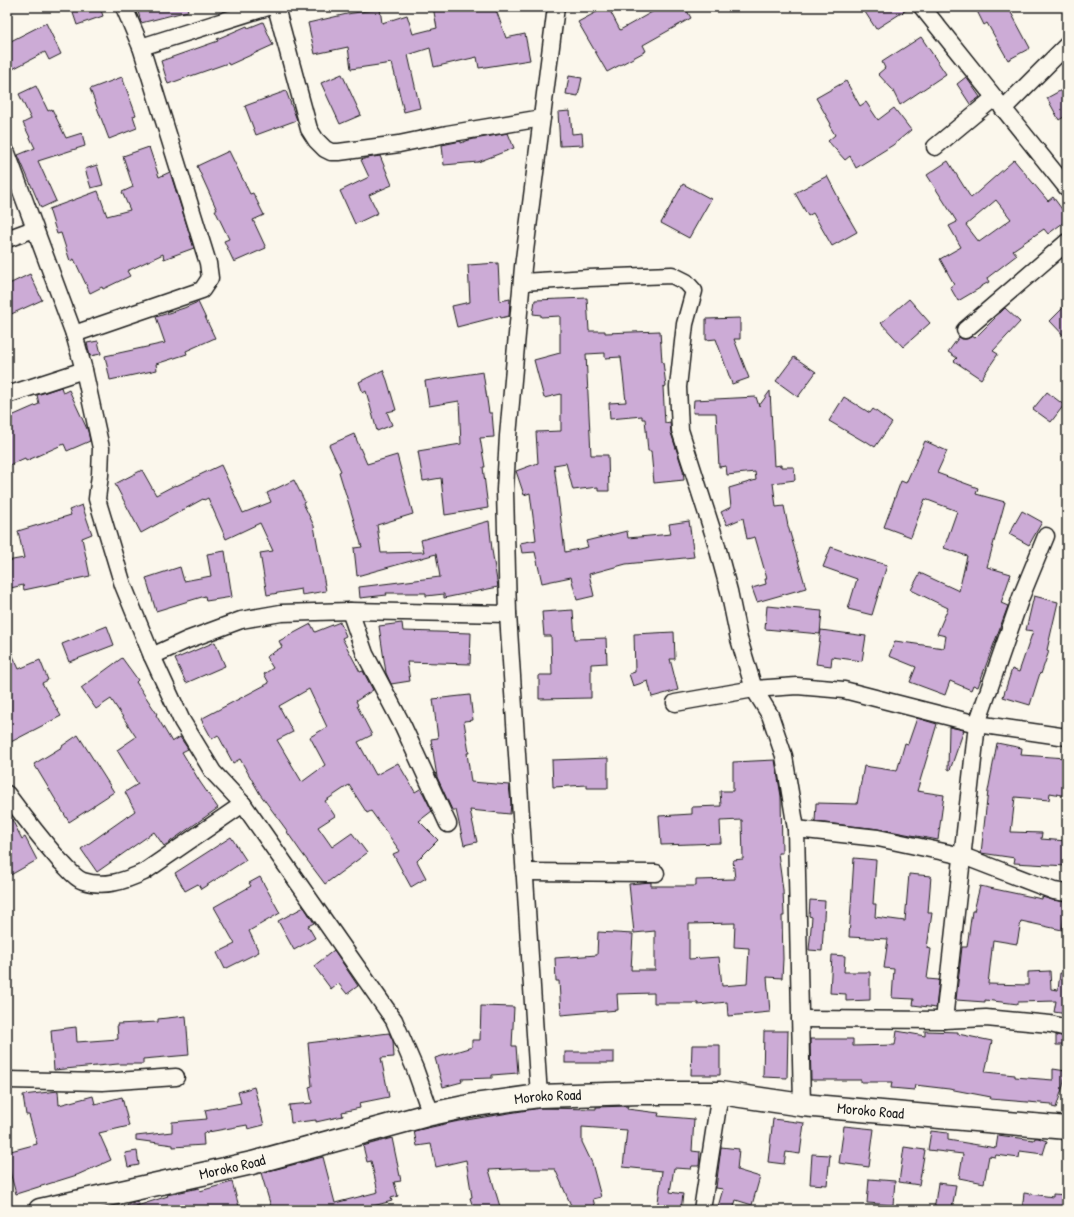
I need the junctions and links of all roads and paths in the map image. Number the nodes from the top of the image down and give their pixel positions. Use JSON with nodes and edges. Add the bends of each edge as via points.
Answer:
{"nodes":[{"id":1,"x":124,"y":7,"type":"edge"},
{"id":2,"x":268,"y":7,"type":"edge"},
{"id":3,"x":276,"y":7,"type":"edge"},
{"id":4,"x":556,"y":7,"type":"edge"},
{"id":5,"x":922,"y":7,"type":"edge"},
{"id":6,"x":1067,"y":45,"type":"edge"},
{"id":7,"x":141,"y":47,"type":"junction"},
{"id":8,"x":999,"y":104,"type":"junction"},
{"id":9,"x":542,"y":118,"type":"junction"},
{"id":10,"x":934,"y":147,"type":"dead end"},
{"id":11,"x":7,"y":153,"type":"edge"},
{"id":12,"x":1067,"y":188,"type":"edge"},
{"id":13,"x":34,"y":230,"type":"junction"},
{"id":14,"x":7,"y":238,"type":"edge"},
{"id":15,"x":1067,"y":242,"type":"edge"},
{"id":16,"x":522,"y":282,"type":"junction"},
{"id":17,"x":965,"y":330,"type":"dead end"},
{"id":18,"x":74,"y":334,"type":"junction"},
{"id":19,"x":84,"y":370,"type":"junction"},
{"id":20,"x":7,"y":395,"type":"edge"},
{"id":21,"x":1046,"y":536,"type":"dead end"},
{"id":22,"x":350,"y":611,"type":"junction"},
{"id":23,"x":508,"y":614,"type":"junction"},
{"id":24,"x":152,"y":656,"type":"junction"},
{"id":25,"x":754,"y":689,"type":"junction"},
{"id":26,"x":675,"y":703,"type":"dead end"},
{"id":27,"x":977,"y":724,"type":"junction"},
{"id":28,"x":1067,"y":737,"type":"edge"},
{"id":29,"x":7,"y":794,"type":"edge"},
{"id":30,"x":243,"y":804,"type":"junction"},
{"id":31,"x":448,"y":824,"type":"dead end"},
{"id":32,"x":796,"y":829,"type":"junction"},
{"id":33,"x":963,"y":856,"type":"junction"},
{"id":34,"x":524,"y":872,"type":"junction"},
{"id":35,"x":656,"y":873,"type":"dead end"},
{"id":36,"x":1067,"y":893,"type":"edge"},
{"id":37,"x":800,"y":1019,"type":"junction"},
{"id":38,"x":944,"y":1020,"type":"junction"},
{"id":39,"x":1067,"y":1028,"type":"edge"},
{"id":40,"x":176,"y":1078,"type":"dead end"},
{"id":41,"x":7,"y":1080,"type":"edge"},
{"id":42,"x":720,"y":1093,"type":"junction"},
{"id":43,"x":539,"y":1096,"type":"junction"},
{"id":44,"x":802,"y":1105,"type":"junction"},
{"id":45,"x":431,"y":1114,"type":"junction"},
{"id":46,"x":1067,"y":1128,"type":"edge"},
{"id":47,"x":40,"y":1210,"type":"edge"},
{"id":48,"x":702,"y":1210,"type":"edge"}],
"edges":[{"from":1,"to":7,"type":"street"},
{"from":2,"to":7,"type":"street"},
{"from":3,"to":9,"type":"street","via":[[309,129],[316,140],[331,152],[400,144]]},
{"from":4,"to":9,"type":"street"},
{"from":5,"to":8,"type":"street"},
{"from":6,"to":8,"type":"street"},
{"from":7,"to":18,"type":"street","via":[[208,262],[210,278],[202,290]]},
{"from":8,"to":10,"type":"street"},
{"from":8,"to":12,"type":"street"},
{"from":9,"to":16,"type":"street"},
{"from":11,"to":13,"type":"street"},
{"from":13,"to":14,"type":"street"},
{"from":13,"to":18,"type":"street"},
{"from":15,"to":17,"type":"street"},
{"from":16,"to":23,"type":"street","via":[[505,490]]},
{"from":16,"to":25,"type":"street","via":[[672,275],[686,282],[694,291],[685,324],[678,387],[680,430],[729,591],[739,639]]},
{"from":18,"to":19,"type":"street"},
{"from":19,"to":20,"type":"street"},
{"from":19,"to":24,"type":"street","via":[[101,448],[97,499],[123,584]]},
{"from":21,"to":27,"type":"street","via":[[1021,597]]},
{"from":22,"to":23,"type":"street"},
{"from":22,"to":24,"type":"street","via":[[281,613],[241,620]]},
{"from":22,"to":31,"type":"street","via":[[364,654],[403,726]]},
{"from":23,"to":34,"type":"street"},
{"from":24,"to":30,"type":"street","via":[[182,721],[213,772]]},
{"from":25,"to":26,"type":"street"},
{"from":25,"to":27,"type":"street","via":[[797,686],[844,690]]},
{"from":25,"to":32,"type":"street","via":[[770,716],[784,756]]},
{"from":27,"to":28,"type":"street"},
{"from":27,"to":33,"type":"street"},
{"from":29,"to":30,"type":"street","via":[[41,839],[72,873],[81,880],[111,884],[144,872]]},
{"from":30,"to":45,"type":"street","via":[[394,1020]]},
{"from":32,"to":33,"type":"street","via":[[878,838]]},
{"from":32,"to":37,"type":"street"},
{"from":33,"to":36,"type":"street","via":[[1054,891]]},
{"from":33,"to":38,"type":"street"},
{"from":34,"to":35,"type":"street"},
{"from":34,"to":43,"type":"street"},
{"from":37,"to":38,"type":"street"},
{"from":37,"to":44,"type":"street"},
{"from":38,"to":39,"type":"street","via":[[986,1018]]},
{"from":40,"to":41,"type":"street","via":[[102,1082]]},
{"from":42,"to":43,"type":"street","name":"Moroko Road"},
{"from":42,"to":44,"type":"street","name":"Moroko Road"},
{"from":42,"to":48,"type":"street"},
{"from":43,"to":45,"type":"street","name":"Moroko Road"},
{"from":44,"to":46,"type":"street","name":"Moroko Road"},
{"from":45,"to":47,"type":"street","name":"Moroko Road","via":[[252,1163]]}]}
